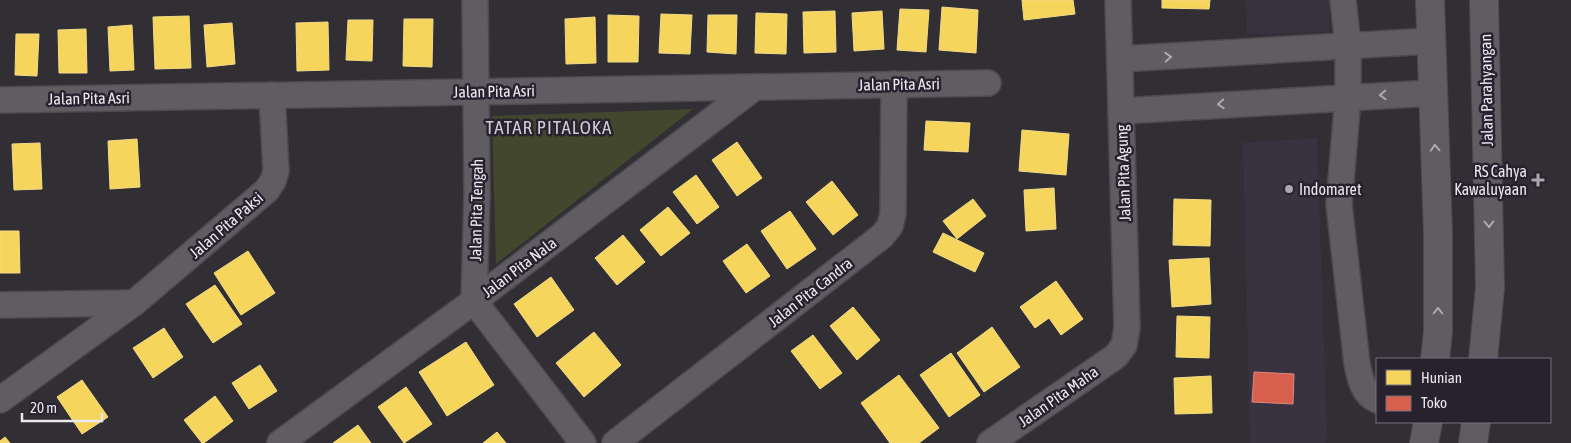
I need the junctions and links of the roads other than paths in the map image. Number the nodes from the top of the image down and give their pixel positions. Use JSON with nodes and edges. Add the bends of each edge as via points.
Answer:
{"nodes":[{"id":1,"x":475,"y":0,"type":"edge"},
{"id":2,"x":1118,"y":0,"type":"edge"},
{"id":3,"x":1343,"y":0,"type":"edge"},
{"id":4,"x":1430,"y":0,"type":"edge"},
{"id":5,"x":1484,"y":0,"type":"edge"},
{"id":6,"x":1431,"y":41,"type":"junction"},
{"id":7,"x":1348,"y":46,"type":"junction"},
{"id":8,"x":1120,"y":59,"type":"junction"},
{"id":9,"x":988,"y":83,"type":"dead end"},
{"id":10,"x":894,"y":84,"type":"junction"},
{"id":11,"x":754,"y":87,"type":"junction"},
{"id":12,"x":476,"y":92,"type":"junction"},
{"id":13,"x":1432,"y":93,"type":"junction"},
{"id":14,"x":272,"y":95,"type":"junction"},
{"id":15,"x":1348,"y":97,"type":"junction"},
{"id":16,"x":0,"y":100,"type":"edge"},
{"id":17,"x":1121,"y":110,"type":"junction"},
{"id":18,"x":474,"y":301,"type":"junction"},
{"id":19,"x":134,"y":303,"type":"junction"},
{"id":20,"x":0,"y":305,"type":"edge"},
{"id":21,"x":1124,"y":345,"type":"joint"},
{"id":22,"x":1435,"y":358,"type":"edge"},
{"id":23,"x":1483,"y":358,"type":"edge"},
{"id":24,"x":0,"y":400,"type":"edge"},
{"id":25,"x":1376,"y":400,"type":"edge"},
{"id":26,"x":1428,"y":423,"type":"edge"},
{"id":27,"x":1476,"y":423,"type":"edge"},
{"id":28,"x":280,"y":443,"type":"edge"},
{"id":29,"x":582,"y":443,"type":"edge"},
{"id":30,"x":615,"y":443,"type":"edge"},
{"id":31,"x":990,"y":443,"type":"edge"},
{"id":32,"x":1424,"y":443,"type":"edge"},
{"id":33,"x":1473,"y":443,"type":"edge"}],
"edges":[{"from":1,"to":12,"type":"street","name":"Jalan Pita Tengah"},
{"from":2,"to":8,"type":"street","name":"Jalan Pita Agung"},
{"from":3,"to":7,"type":"street"},
{"from":4,"to":6,"type":"main road"},
{"from":5,"to":23,"type":"main road","name":"Jalan Parahyangan","one_way":true,"via":[[1490,288]]},
{"from":6,"to":7,"type":"street"},
{"from":6,"to":13,"type":"main road"},
{"from":8,"to":7,"type":"street","one_way":true},
{"from":7,"to":15,"type":"street"},
{"from":8,"to":17,"type":"street","name":"Jalan Pita Agung"},
{"from":9,"to":10,"type":"street","name":"Jalan Pita Asri"},
{"from":10,"to":11,"type":"street","name":"Jalan Pita Asri"},
{"from":10,"to":30,"type":"street","name":"Jalan Pita Candra","via":[[893,214],[890,226],[882,236]]},
{"from":11,"to":12,"type":"street","name":"Jalan Pita Asri"},
{"from":11,"to":18,"type":"street","name":"Jalan Pita Nala"},
{"from":12,"to":14,"type":"street","name":"Jalan Pita Asri"},
{"from":12,"to":18,"type":"street","name":"Jalan Pita Tengah"},
{"from":13,"to":15,"type":"street","one_way":true},
{"from":22,"to":13,"type":"main road","one_way":true,"via":[[1438,234]]},
{"from":14,"to":16,"type":"street","name":"Jalan Pita Asri"},
{"from":14,"to":19,"type":"street","name":"Jalan Pita Paksi","via":[[276,171],[273,181],[267,190]]},
{"from":15,"to":17,"type":"street","one_way":true},
{"from":15,"to":25,"type":"street","via":[[1339,204],[1357,364],[1362,386]]},
{"from":17,"to":21,"type":"street","name":"Jalan Pita Agung","via":[[1127,328]]},
{"from":18,"to":28,"type":"street","name":"Jalan Pita Nala"},
{"from":18,"to":29,"type":"street"},
{"from":19,"to":20,"type":"street"},
{"from":19,"to":24,"type":"street","name":"Jalan Pita Paksi"},
{"from":21,"to":31,"type":"street","name":"Jalan Pita Maha","via":[[1116,356]]},
{"from":26,"to":32,"type":"main road"},
{"from":27,"to":33,"type":"main road"}]}
